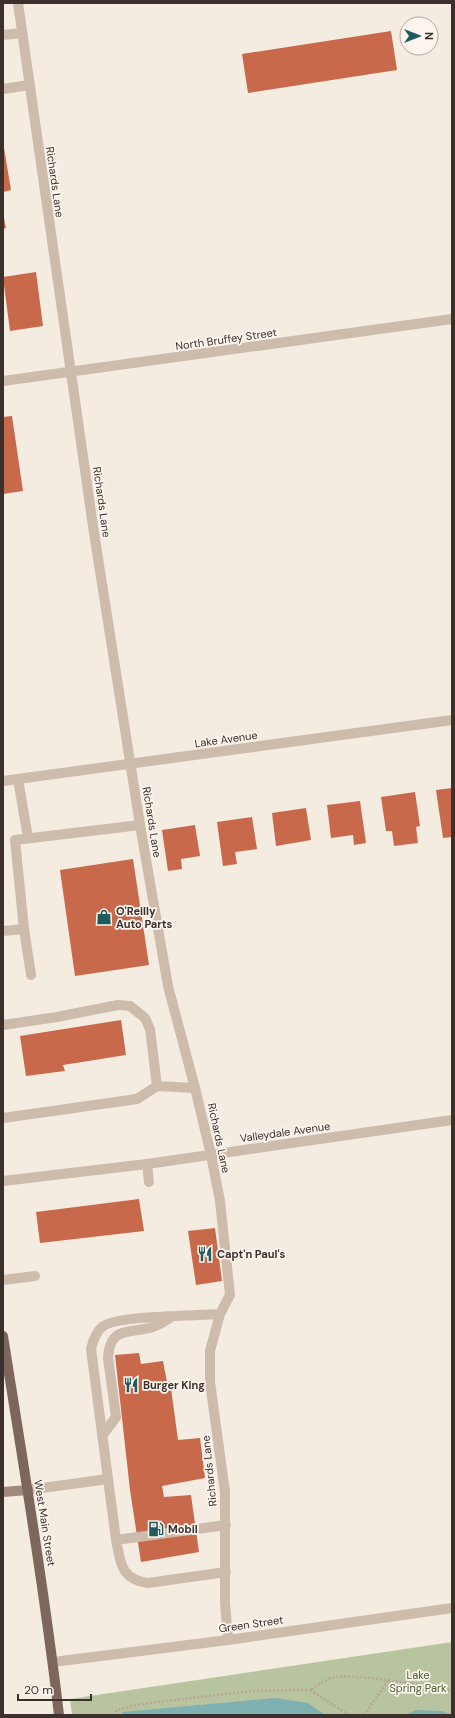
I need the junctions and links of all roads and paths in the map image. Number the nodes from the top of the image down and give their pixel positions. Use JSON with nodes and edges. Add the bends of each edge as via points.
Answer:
{"nodes":[{"id":1,"x":18,"y":3,"type":"edge"},
{"id":2,"x":22,"y":33,"type":"junction"},
{"id":3,"x":3,"y":35,"type":"edge"},
{"id":4,"x":30,"y":85,"type":"junction"},
{"id":5,"x":3,"y":88,"type":"edge"},
{"id":6,"x":452,"y":319,"type":"edge"},
{"id":7,"x":72,"y":372,"type":"junction"},
{"id":8,"x":3,"y":381,"type":"edge"},
{"id":9,"x":452,"y":720,"type":"edge"},
{"id":10,"x":131,"y":764,"type":"junction"},
{"id":11,"x":18,"y":779,"type":"junction"},
{"id":12,"x":3,"y":780,"type":"edge"},
{"id":13,"x":140,"y":825,"type":"junction"},
{"id":14,"x":28,"y":838,"type":"junction"},
{"id":15,"x":24,"y":928,"type":"junction"},
{"id":16,"x":3,"y":931,"type":"edge"},
{"id":17,"x":31,"y":975,"type":"dead end"},
{"id":18,"x":3,"y":1025,"type":"edge"},
{"id":19,"x":157,"y":1086,"type":"junction"},
{"id":20,"x":195,"y":1088,"type":"junction"},
{"id":21,"x":3,"y":1118,"type":"edge"},
{"id":22,"x":452,"y":1120,"type":"edge"},
{"id":23,"x":211,"y":1155,"type":"junction"},
{"id":24,"x":147,"y":1164,"type":"junction"},
{"id":25,"x":3,"y":1182,"type":"edge"},
{"id":26,"x":149,"y":1182,"type":"dead end"},
{"id":27,"x":35,"y":1276,"type":"dead end"},
{"id":28,"x":3,"y":1280,"type":"edge"},
{"id":29,"x":220,"y":1314,"type":"junction"},
{"id":30,"x":172,"y":1317,"type":"junction"},
{"id":31,"x":3,"y":1336,"type":"edge"},
{"id":32,"x":102,"y":1436,"type":"junction"},
{"id":33,"x":108,"y":1479,"type":"junction"},
{"id":34,"x":28,"y":1490,"type":"junction"},
{"id":35,"x":3,"y":1492,"type":"edge"},
{"id":36,"x":226,"y":1525,"type":"junction"},
{"id":37,"x":116,"y":1540,"type":"junction"},
{"id":38,"x":226,"y":1572,"type":"junction"},
{"id":39,"x":452,"y":1608,"type":"edge"},
{"id":40,"x":228,"y":1640,"type":"junction"},
{"id":41,"x":53,"y":1662,"type":"junction"},
{"id":42,"x":388,"y":1681,"type":"junction"},
{"id":43,"x":310,"y":1690,"type":"junction"},
{"id":44,"x":452,"y":1691,"type":"edge"},
{"id":45,"x":59,"y":1715,"type":"edge"},
{"id":46,"x":113,"y":1715,"type":"edge"},
{"id":47,"x":349,"y":1715,"type":"edge"},
{"id":48,"x":364,"y":1715,"type":"edge"}],
"edges":[{"from":1,"to":2,"type":"street","name":"Richards Lane"},
{"from":2,"to":3,"type":"street"},
{"from":2,"to":4,"type":"street","name":"Richards Lane"},
{"from":4,"to":5,"type":"street"},
{"from":4,"to":7,"type":"street","name":"Richards Lane"},
{"from":6,"to":7,"type":"street","name":"North Bruffey Street"},
{"from":7,"to":8,"type":"street","name":"North Bruffey Street"},
{"from":7,"to":10,"type":"street","name":"Richards Lane","via":[[94,533]]},
{"from":9,"to":10,"type":"street","name":"Lake Avenue"},
{"from":10,"to":11,"type":"street","name":"Lake Avenue"},
{"from":10,"to":13,"type":"street","name":"Richards Lane"},
{"from":11,"to":12,"type":"street","name":"Lake Avenue"},
{"from":11,"to":14,"type":"street"},
{"from":13,"to":14,"type":"street"},
{"from":13,"to":20,"type":"street","name":"Richards Lane","via":[[168,986]]},
{"from":14,"to":15,"type":"street","via":[[15,840]]},
{"from":15,"to":16,"type":"street"},
{"from":15,"to":17,"type":"street"},
{"from":18,"to":19,"type":"street","via":[[118,1005],[130,1006],[145,1018],[150,1029]]},
{"from":19,"to":20,"type":"street"},
{"from":19,"to":21,"type":"street","via":[[137,1099]]},
{"from":20,"to":23,"type":"street","name":"Richards Lane"},
{"from":22,"to":23,"type":"street","name":"Valleydale Avenue"},
{"from":23,"to":24,"type":"street","name":"Valleydale Avenue"},
{"from":23,"to":29,"type":"street","name":"Richards Lane","via":[[220,1201],[230,1295]]},
{"from":24,"to":25,"type":"street","name":"Valleydale Avenue"},
{"from":24,"to":26,"type":"street"},
{"from":27,"to":28,"type":"street"},
{"from":29,"to":30,"type":"street"},
{"from":29,"to":36,"type":"street","name":"Richards Lane","via":[[210,1351],[210,1382],[225,1492]]},
{"from":30,"to":32,"type":"street","via":[[154,1327],[119,1333],[112,1339],[108,1358],[116,1417]]},
{"from":30,"to":32,"type":"street","via":[[113,1322],[102,1326],[96,1334],[91,1348]]},
{"from":31,"to":34,"type":"main road","name":"West Main Street"},
{"from":32,"to":33,"type":"street"},
{"from":33,"to":34,"type":"street"},
{"from":33,"to":37,"type":"street"},
{"from":34,"to":35,"type":"main road"},
{"from":34,"to":41,"type":"main road","name":"West Main Street"},
{"from":36,"to":37,"type":"street"},
{"from":36,"to":38,"type":"street","name":"Richards Lane"},
{"from":37,"to":38,"type":"street","via":[[122,1566],[136,1581],[148,1583]]},
{"from":38,"to":40,"type":"street","name":"Richards Lane"},
{"from":39,"to":40,"type":"street","name":"Green Street"},
{"from":40,"to":41,"type":"street","name":"Green Street"},
{"from":41,"to":45,"type":"main road","name":"West Main Street"},
{"from":42,"to":43,"type":"path","via":[[333,1677]]},
{"from":42,"to":44,"type":"path"},
{"from":42,"to":48,"type":"path"},
{"from":43,"to":46,"type":"path","via":[[251,1691],[149,1703],[117,1710]]},
{"from":43,"to":47,"type":"path"}]}
